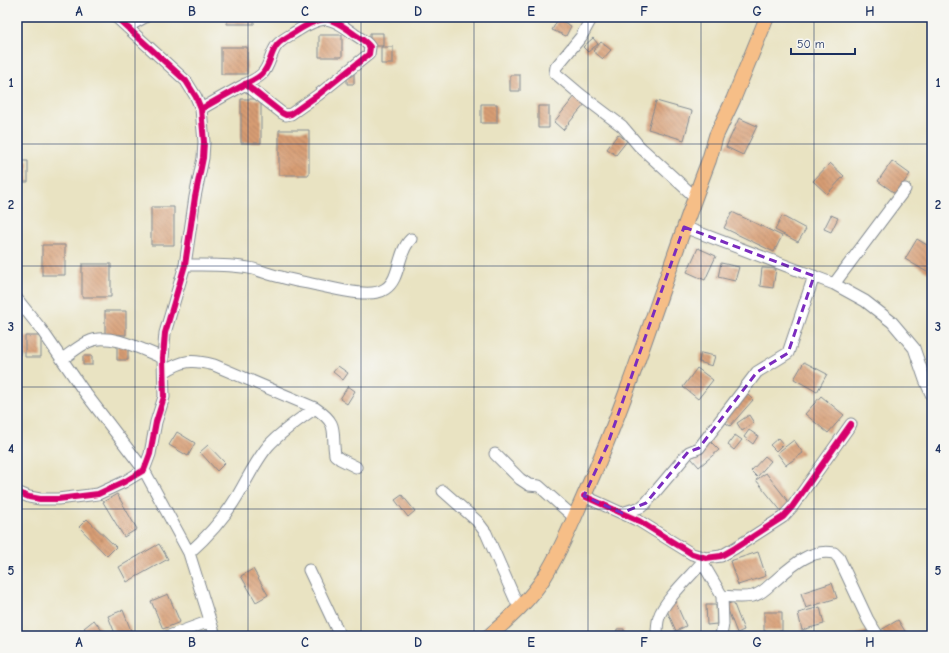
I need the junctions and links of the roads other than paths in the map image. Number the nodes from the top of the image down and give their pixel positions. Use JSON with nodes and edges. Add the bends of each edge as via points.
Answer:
{"nodes":[{"id":1,"x":116,"y":17,"type":"edge"},
{"id":2,"x":146,"y":17,"type":"edge"},
{"id":3,"x":592,"y":17,"type":"edge"},
{"id":4,"x":763,"y":19,"type":"edge"},
{"id":5,"x":127,"y":27,"type":"junction"},
{"id":6,"x":245,"y":84,"type":"junction"},
{"id":7,"x":201,"y":109,"type":"junction"},
{"id":8,"x":905,"y":189,"type":"dead end"},
{"id":9,"x":695,"y":197,"type":"junction"},
{"id":10,"x":684,"y":227,"type":"junction"},
{"id":11,"x":411,"y":239,"type":"dead end"},
{"id":12,"x":185,"y":265,"type":"junction"},
{"id":13,"x":814,"y":276,"type":"junction"},
{"id":14,"x":834,"y":284,"type":"junction"},
{"id":15,"x":17,"y":298,"type":"edge"},
{"id":16,"x":162,"y":358,"type":"junction"},
{"id":17,"x":62,"y":360,"type":"junction"},
{"id":18,"x":164,"y":372,"type":"junction"},
{"id":19,"x":932,"y":396,"type":"edge"},
{"id":20,"x":315,"y":408,"type":"junction"},
{"id":21,"x":851,"y":424,"type":"dead end"},
{"id":22,"x":495,"y":454,"type":"dead end"},
{"id":23,"x":356,"y":467,"type":"dead end"},
{"id":24,"x":144,"y":470,"type":"junction"},
{"id":25,"x":443,"y":491,"type":"dead end"},
{"id":26,"x":17,"y":492,"type":"edge"},
{"id":27,"x":584,"y":496,"type":"junction"},
{"id":28,"x":622,"y":513,"type":"junction"},
{"id":29,"x":575,"y":518,"type":"junction"},
{"id":30,"x":189,"y":553,"type":"junction"},
{"id":31,"x":704,"y":560,"type":"junction"},
{"id":32,"x":309,"y":570,"type":"dead end"},
{"id":33,"x":722,"y":596,"type":"junction"},
{"id":34,"x":519,"y":608,"type":"junction"},
{"id":35,"x":210,"y":621,"type":"junction"},
{"id":36,"x":169,"y":636,"type":"edge"},
{"id":37,"x":215,"y":636,"type":"edge"},
{"id":38,"x":340,"y":636,"type":"edge"},
{"id":39,"x":489,"y":636,"type":"edge"},
{"id":40,"x":657,"y":636,"type":"edge"},
{"id":41,"x":721,"y":636,"type":"edge"},
{"id":42,"x":878,"y":636,"type":"edge"}],
"edges":[{"from":1,"to":5,"type":"street"},
{"from":2,"to":5,"type":"street"},
{"from":3,"to":9,"type":"street","via":[[581,37],[556,67],[555,73],[622,126],[639,146]]},
{"from":4,"to":9,"type":"main road","via":[[733,100],[716,136]]},
{"from":5,"to":7,"type":"street","via":[[186,81]]},
{"from":6,"to":6,"type":"street","via":[[282,113],[291,114],[369,54],[370,48],[344,26],[330,20],[314,21],[277,45],[267,69]]},
{"from":6,"to":7,"type":"street"},
{"from":7,"to":12,"type":"street","via":[[203,158]]},
{"from":8,"to":14,"type":"street"},
{"from":9,"to":10,"type":"main road"},
{"from":10,"to":13,"type":"street"},
{"from":10,"to":27,"type":"main road","via":[[607,446]]},
{"from":11,"to":12,"type":"street","via":[[406,244],[392,283],[384,290],[373,292],[334,289],[281,278],[249,268]]},
{"from":12,"to":16,"type":"street","via":[[165,334]]},
{"from":13,"to":14,"type":"street"},
{"from":13,"to":28,"type":"street","via":[[788,353],[756,372],[699,448],[689,452],[646,503]]},
{"from":14,"to":19,"type":"street","via":[[865,301],[892,322],[914,348]]},
{"from":15,"to":17,"type":"street"},
{"from":16,"to":17,"type":"street","via":[[121,341],[95,339],[88,341]]},
{"from":16,"to":18,"type":"street"},
{"from":17,"to":24,"type":"street"},
{"from":18,"to":20,"type":"street","via":[[182,362],[214,365]]},
{"from":18,"to":24,"type":"street","via":[[164,397]]},
{"from":20,"to":23,"type":"street","via":[[328,418],[333,426],[335,455]]},
{"from":20,"to":30,"type":"street","via":[[270,445],[257,461],[220,521]]},
{"from":21,"to":31,"type":"street","via":[[783,517],[721,556]]},
{"from":22,"to":29,"type":"street","via":[[520,479],[539,486]]},
{"from":24,"to":26,"type":"street","via":[[98,494],[58,499],[40,498]]},
{"from":24,"to":30,"type":"street"},
{"from":25,"to":34,"type":"street","via":[[477,521],[486,533]]},
{"from":27,"to":28,"type":"street"},
{"from":27,"to":29,"type":"main road"},
{"from":28,"to":31,"type":"street"},
{"from":29,"to":34,"type":"main road","via":[[545,577]]},
{"from":30,"to":35,"type":"street"},
{"from":31,"to":33,"type":"street"},
{"from":31,"to":40,"type":"street","via":[[664,606],[659,616]]},
{"from":32,"to":38,"type":"street"},
{"from":33,"to":41,"type":"street"},
{"from":33,"to":42,"type":"street","via":[[754,596],[807,556],[834,553],[839,558]]},
{"from":34,"to":39,"type":"main road"},
{"from":35,"to":36,"type":"street"},
{"from":35,"to":37,"type":"street"}]}
